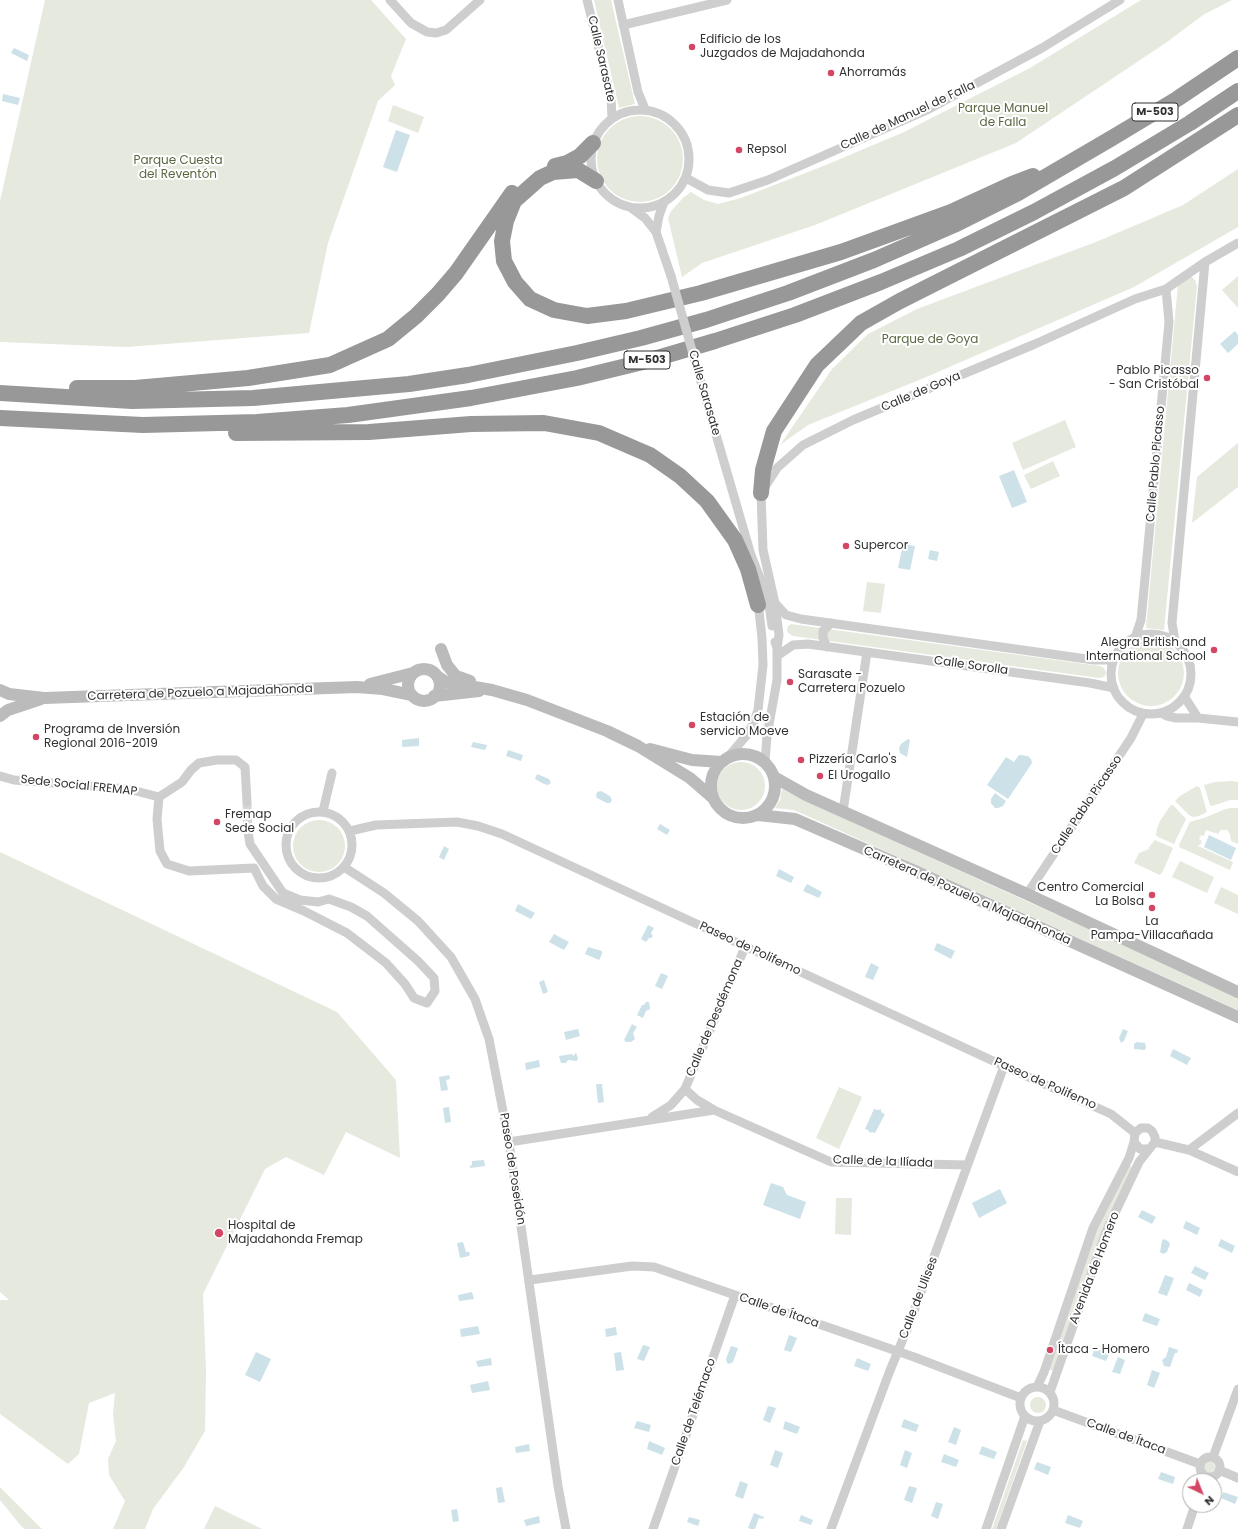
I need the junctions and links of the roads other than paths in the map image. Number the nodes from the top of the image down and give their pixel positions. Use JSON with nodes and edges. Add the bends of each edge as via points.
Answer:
{"nodes":[{"id":1,"x":390,"y":0,"type":"edge"},
{"id":2,"x":480,"y":0,"type":"edge"},
{"id":3,"x":587,"y":0,"type":"edge"},
{"id":4,"x":618,"y":0,"type":"edge"},
{"id":5,"x":727,"y":0,"type":"edge"},
{"id":6,"x":1120,"y":0,"type":"edge"},
{"id":7,"x":623,"y":25,"type":"junction"},
{"id":8,"x":1238,"y":58,"type":"edge"},
{"id":9,"x":1238,"y":91,"type":"edge"},
{"id":10,"x":645,"y":109,"type":"junction"},
{"id":11,"x":1238,"y":115,"type":"edge"},
{"id":12,"x":612,"y":118,"type":"junction"},
{"id":13,"x":593,"y":143,"type":"junction"},
{"id":14,"x":1070,"y":162,"type":"junction"},
{"id":15,"x":686,"y":178,"type":"junction"},
{"id":16,"x":596,"y":181,"type":"junction"},
{"id":17,"x":664,"y":202,"type":"junction"},
{"id":18,"x":630,"y":207,"type":"junction"},
{"id":19,"x":1034,"y":212,"type":"junction"},
{"id":20,"x":656,"y":232,"type":"junction"},
{"id":21,"x":1238,"y":243,"type":"edge"},
{"id":22,"x":1205,"y":262,"type":"junction"},
{"id":23,"x":1166,"y":289,"type":"junction"},
{"id":24,"x":0,"y":393,"type":"edge"},
{"id":25,"x":0,"y":418,"type":"edge"},
{"id":26,"x":143,"y":425,"type":"junction"},
{"id":27,"x":761,"y":493,"type":"junction"},
{"id":28,"x":751,"y":555,"type":"junction"},
{"id":29,"x":775,"y":604,"type":"junction"},
{"id":30,"x":758,"y":606,"type":"junction"},
{"id":31,"x":831,"y":623,"type":"junction"},
{"id":32,"x":1135,"y":638,"type":"junction"},
{"id":33,"x":1175,"y":641,"type":"junction"},
{"id":34,"x":827,"y":647,"type":"junction"},
{"id":35,"x":777,"y":652,"type":"junction"},
{"id":36,"x":867,"y":652,"type":"junction"},
{"id":37,"x":1114,"y":660,"type":"junction"},
{"id":38,"x":413,"y":673,"type":"junction"},
{"id":39,"x":436,"y":675,"type":"junction"},
{"id":40,"x":357,"y":687,"type":"junction"},
{"id":41,"x":1114,"y":688,"type":"junction"},
{"id":42,"x":0,"y":690,"type":"edge"},
{"id":43,"x":492,"y":690,"type":"junction"},
{"id":44,"x":412,"y":695,"type":"junction"},
{"id":45,"x":434,"y":696,"type":"junction"},
{"id":46,"x":1184,"y":696,"type":"junction"},
{"id":47,"x":44,"y":698,"type":"junction"},
{"id":48,"x":1161,"y":713,"type":"junction"},
{"id":49,"x":1143,"y":714,"type":"junction"},
{"id":50,"x":0,"y":716,"type":"edge"},
{"id":51,"x":1198,"y":718,"type":"junction"},
{"id":52,"x":1238,"y":722,"type":"edge"},
{"id":53,"x":638,"y":746,"type":"junction"},
{"id":54,"x":725,"y":759,"type":"junction"},
{"id":55,"x":765,"y":762,"type":"junction"},
{"id":56,"x":332,"y":773,"type":"dead end"},
{"id":57,"x":0,"y":776,"type":"edge"},
{"id":58,"x":774,"y":777,"type":"junction"},
{"id":59,"x":159,"y":797,"type":"junction"},
{"id":60,"x":712,"y":798,"type":"junction"},
{"id":61,"x":247,"y":802,"type":"tunnel mouth"},
{"id":62,"x":323,"y":811,"type":"junction"},
{"id":63,"x":842,"y":811,"type":"junction"},
{"id":64,"x":758,"y":814,"type":"junction"},
{"id":65,"x":350,"y":831,"type":"junction"},
{"id":66,"x":248,"y":832,"type":"tunnel mouth"},
{"id":67,"x":250,"y":844,"type":"junction"},
{"id":68,"x":344,"y":867,"type":"junction"},
{"id":69,"x":254,"y":868,"type":"junction"},
{"id":70,"x":1027,"y":894,"type":"junction"},
{"id":71,"x":745,"y":947,"type":"junction"},
{"id":72,"x":1238,"y":992,"type":"edge"},
{"id":73,"x":1238,"y":1017,"type":"edge"},
{"id":74,"x":1004,"y":1066,"type":"junction"},
{"id":75,"x":685,"y":1089,"type":"junction"},
{"id":76,"x":714,"y":1110,"type":"junction"},
{"id":77,"x":1238,"y":1113,"type":"edge"},
{"id":78,"x":649,"y":1119,"type":"junction"},
{"id":79,"x":1135,"y":1138,"type":"junction"},
{"id":80,"x":510,"y":1142,"type":"junction"},
{"id":81,"x":1152,"y":1145,"type":"junction"},
{"id":82,"x":1188,"y":1150,"type":"junction"},
{"id":83,"x":967,"y":1165,"type":"junction"},
{"id":84,"x":1238,"y":1172,"type":"edge"},
{"id":85,"x":530,"y":1280,"type":"junction"},
{"id":86,"x":735,"y":1295,"type":"junction"},
{"id":87,"x":898,"y":1352,"type":"junction"},
{"id":88,"x":1037,"y":1387,"type":"junction"},
{"id":89,"x":1238,"y":1389,"type":"edge"},
{"id":90,"x":1050,"y":1392,"type":"junction"},
{"id":91,"x":1021,"y":1398,"type":"junction"},
{"id":92,"x":1053,"y":1410,"type":"junction"},
{"id":93,"x":1025,"y":1416,"type":"junction"},
{"id":94,"x":1040,"y":1421,"type":"junction"},
{"id":95,"x":1213,"y":1457,"type":"junction"},
{"id":96,"x":1200,"y":1464,"type":"junction"},
{"id":97,"x":1219,"y":1470,"type":"junction"},
{"id":98,"x":1201,"y":1473,"type":"edge"},
{"id":99,"x":1216,"y":1473,"type":"edge"},
{"id":100,"x":1238,"y":1478,"type":"edge"},
{"id":101,"x":1192,"y":1513,"type":"edge"},
{"id":102,"x":566,"y":1529,"type":"edge"},
{"id":103,"x":653,"y":1529,"type":"edge"},
{"id":104,"x":831,"y":1529,"type":"edge"},
{"id":105,"x":986,"y":1529,"type":"edge"},
{"id":106,"x":1001,"y":1529,"type":"edge"},
{"id":107,"x":1187,"y":1529,"type":"edge"}],
"edges":[{"from":1,"to":2,"type":"street","via":[[411,23],[427,32],[436,33],[446,30]]},
{"from":3,"to":12,"type":"street","name":"Calle Sarasate","via":[[611,98]]},
{"from":4,"to":7,"type":"street"},
{"from":5,"to":7,"type":"street"},
{"from":6,"to":15,"type":"street","name":"Calle de Manuel de Falla","via":[[1042,48],[927,110],[768,180],[729,193],[708,190]]},
{"from":7,"to":10,"type":"street","via":[[638,92]]},
{"from":8,"to":14,"type":"highway","number":"M-503","via":[[1177,99]]},
{"from":9,"to":19,"type":"highway","number":"M-503","via":[[1116,168]]},
{"from":10,"to":12,"type":"street","via":[[628,111]]},
{"from":10,"to":15,"type":"street","via":[[660,113],[674,122],[684,134],[690,164]]},
{"from":11,"to":19,"type":"highway","via":[[1122,180],[1082,199]]},
{"from":11,"to":27,"type":"highway","via":[[1124,188],[861,323],[816,365],[774,431],[763,470]]},
{"from":12,"to":13,"type":"street","via":[[601,129]]},
{"from":13,"to":16,"type":"street","via":[[591,162]]},
{"from":13,"to":24,"type":"highway","via":[[580,156],[567,163],[536,173],[509,195],[456,273],[416,316],[388,339],[330,366],[248,378],[135,388],[59,387]]},
{"from":14,"to":16,"type":"highway","via":[[1012,184],[951,212],[841,252],[702,293],[626,311],[587,316],[554,310],[530,299],[515,282],[504,261],[502,241],[506,221],[514,201],[540,178],[553,172],[578,170]]},
{"from":14,"to":24,"type":"highway","number":"M-503","via":[[1018,193],[954,225],[874,260],[788,293],[706,320],[577,353],[408,384],[253,398],[132,401]]},
{"from":15,"to":17,"type":"street","via":[[677,192]]},
{"from":16,"to":18,"type":"street","via":[[610,198]]},
{"from":17,"to":18,"type":"street","via":[[642,208]]},
{"from":17,"to":20,"type":"street","name":"Calle Sarasate","via":[[658,216]]},
{"from":18,"to":20,"type":"street","name":"Calle Sarasate","via":[[645,218]]},
{"from":19,"to":26,"type":"highway","number":"M-503","via":[[952,252],[795,315],[700,345],[577,378],[471,398],[348,415],[257,422]]},
{"from":20,"to":28,"type":"street","name":"Calle Sarasate","bridge":true},
{"from":21,"to":22,"type":"street","name":"Calle de Goya"},
{"from":22,"to":23,"type":"street","name":"Calle de Goya"},
{"from":22,"to":33,"type":"street","via":[[1172,623]]},
{"from":23,"to":27,"type":"street","name":"Calle de Goya","via":[[1135,299],[854,420],[804,445],[776,468]]},
{"from":23,"to":32,"type":"street","name":"Calle Pablo Picasso","via":[[1168,328],[1142,615]]},
{"from":25,"to":26,"type":"highway","number":"M-503"},
{"from":26,"to":30,"type":"highway","number":"M-503","via":[[232,434],[369,432],[471,424],[544,423],[599,433],[650,455],[680,476],[707,501],[735,540],[748,569]]},
{"from":27,"to":29,"type":"street","via":[[764,550]]},
{"from":28,"to":30,"type":"street","name":"Calle Sarasate"},
{"from":28,"to":35,"type":"street","name":"Calle Sarasate","via":[[762,583]]},
{"from":29,"to":31,"type":"street","name":"Calle Sorolla","via":[[786,615]]},
{"from":29,"to":35,"type":"street","via":[[779,635]]},
{"from":30,"to":54,"type":"street","name":"Calle Sarasate","via":[[764,665],[758,710],[746,736]]},
{"from":31,"to":34,"type":"street","via":[[824,630],[823,638]]},
{"from":31,"to":37,"type":"street","name":"Calle Sorolla","via":[[1094,660]]},
{"from":32,"to":33,"type":"street","via":[[1148,634],[1162,635]]},
{"from":32,"to":37,"type":"street","via":[[1119,650]]},
{"from":33,"to":46,"type":"street","via":[[1184,651],[1190,664],[1192,677]]},
{"from":34,"to":35,"type":"street","name":"Calle Sorolla","via":[[793,645]]},
{"from":34,"to":36,"type":"street","name":"Calle Sorolla"},
{"from":35,"to":55,"type":"street","name":"Calle Sarasate","via":[[777,680]]},
{"from":36,"to":41,"type":"street","name":"Calle Sorolla"},
{"from":36,"to":63,"type":"street"},
{"from":37,"to":41,"type":"street","via":[[1111,670]]},
{"from":38,"to":39,"type":"street","via":[[424,669]]},
{"from":38,"to":40,"type":"street","name":"Carretera de Pozuelo a Majadahonda"},
{"from":38,"to":44,"type":"street","via":[[408,682]]},
{"from":39,"to":43,"type":"street","via":[[446,682]]},
{"from":39,"to":43,"type":"street","via":[[441,649],[447,665],[456,676]]},
{"from":39,"to":45,"type":"street","via":[[440,684]]},
{"from":40,"to":44,"type":"street","name":"Carretera de Pozuelo a Majadahonda"},
{"from":40,"to":47,"type":"street","name":"Carretera de Pozuelo a Majadahonda"},
{"from":41,"to":49,"type":"street","via":[[1127,706]]},
{"from":42,"to":47,"type":"street","name":"Carretera de Pozuelo a Majadahonda","via":[[9,694]]},
{"from":43,"to":45,"type":"street"},
{"from":43,"to":53,"type":"street","via":[[576,718]]},
{"from":44,"to":45,"type":"street","via":[[420,700]]},
{"from":46,"to":48,"type":"street","via":[[1172,709]]},
{"from":46,"to":51,"type":"street"},
{"from":47,"to":50,"type":"street","name":"Carretera de Pozuelo a Majadahonda","via":[[8,710]]},
{"from":48,"to":49,"type":"street"},
{"from":48,"to":51,"type":"street","via":[[1176,718]]},
{"from":49,"to":70,"type":"street","name":"Calle Pablo Picasso","via":[[1131,738]]},
{"from":51,"to":52,"type":"street"},
{"from":53,"to":54,"type":"street","via":[[692,760]]},
{"from":53,"to":60,"type":"street","via":[[690,778]]},
{"from":54,"to":55,"type":"street","via":[[738,754],[748,754]]},
{"from":54,"to":60,"type":"street","via":[[715,769],[711,778]]},
{"from":55,"to":58,"type":"street"},
{"from":56,"to":62,"type":"street"},
{"from":57,"to":59,"type":"street","name":"Sede Social FREMAP","via":[[14,780],[128,789]]},
{"from":58,"to":63,"type":"street","name":"Carretera de Pozuelo a Majadahonda"},
{"from":58,"to":64,"type":"street","via":[[773,798],[767,808]]},
{"from":59,"to":61,"type":"street","via":[[182,782],[199,763],[236,760],[245,767]]},
{"from":59,"to":69,"type":"street","via":[[157,819],[160,851],[167,864],[189,871]]},
{"from":60,"to":64,"type":"street","via":[[717,806],[732,817],[750,818]]},
{"from":62,"to":65,"type":"street","via":[[339,818]]},
{"from":62,"to":68,"type":"street","via":[[309,813],[297,819],[287,837],[288,857],[295,868],[307,876],[320,878],[333,875]]},
{"from":63,"to":70,"type":"street","name":"Carretera de Pozuelo a Majadahonda"},
{"from":64,"to":73,"type":"street","name":"Carretera de Pozuelo a Majadahonda","via":[[795,819]]},
{"from":65,"to":68,"type":"street","via":[[353,844],[351,856]]},
{"from":65,"to":71,"type":"street","name":"Paseo de Polifemo","via":[[376,826],[457,822],[478,826],[502,834]]},
{"from":66,"to":67,"type":"street"},
{"from":67,"to":69,"type":"street"},
{"from":67,"to":69,"type":"street","via":[[283,893],[300,900],[318,902],[329,899],[367,916],[434,978],[436,991],[427,1003],[414,998],[386,963],[348,933],[276,899],[263,886]]},
{"from":68,"to":80,"type":"street","name":"Paseo de Poseidón","via":[[384,893],[418,921],[451,957],[475,999],[489,1039]]},
{"from":70,"to":72,"type":"street","name":"Carretera de Pozuelo a Majadahonda"},
{"from":71,"to":74,"type":"street","name":"Paseo de Polifemo"},
{"from":71,"to":75,"type":"street","name":"Calle de Desdémona"},
{"from":74,"to":79,"type":"street","name":"Paseo de Polifemo","via":[[1111,1114]]},
{"from":74,"to":83,"type":"street","name":"Calle de Ulises"},
{"from":75,"to":76,"type":"street","name":"Calle de la Ilíada"},
{"from":75,"to":78,"type":"street","via":[[671,1105]]},
{"from":76,"to":78,"type":"street"},
{"from":76,"to":83,"type":"street","name":"Calle de la Ilíada","via":[[831,1162]]},
{"from":77,"to":82,"type":"street"},
{"from":78,"to":80,"type":"street"},
{"from":79,"to":81,"type":"street","via":[[1140,1149]]},
{"from":79,"to":81,"type":"street","via":[[1141,1128],[1148,1128],[1154,1134]]},
{"from":79,"to":88,"type":"street","name":"Avenida de Homero","via":[[1094,1228]]},
{"from":80,"to":85,"type":"street","name":"Paseo de Poseidón"},
{"from":81,"to":82,"type":"street"},
{"from":81,"to":90,"type":"street","name":"Avenida de Homero","via":[[1139,1162],[1106,1232]]},
{"from":82,"to":84,"type":"street"},
{"from":83,"to":87,"type":"street","name":"Calle de Ulises"},
{"from":85,"to":86,"type":"street","name":"Calle de Ítaca","via":[[632,1266],[654,1267]]},
{"from":85,"to":102,"type":"street","name":"Paseo de Poseidón"},
{"from":86,"to":87,"type":"street","name":"Calle de Ítaca"},
{"from":86,"to":103,"type":"street","name":"Calle de Telémaco"},
{"from":87,"to":91,"type":"street","name":"Calle de Ítaca"},
{"from":87,"to":104,"type":"street","name":"Calle de Ulises"},
{"from":88,"to":90,"type":"street"},
{"from":88,"to":91,"type":"street","via":[[1027,1390]]},
{"from":89,"to":95,"type":"street"},
{"from":90,"to":92,"type":"street","via":[[1054,1401]]},
{"from":91,"to":93,"type":"street","via":[[1021,1408]]},
{"from":92,"to":94,"type":"street","via":[[1048,1418]]},
{"from":92,"to":96,"type":"street","name":"Calle de Ítaca"},
{"from":93,"to":94,"type":"street"},
{"from":93,"to":105,"type":"street"},
{"from":94,"to":106,"type":"street"},
{"from":95,"to":96,"type":"street","via":[[1206,1457]]},
{"from":95,"to":97,"type":"street","via":[[1218,1461]]},
{"from":96,"to":98,"type":"street"},
{"from":97,"to":99,"type":"street"},
{"from":97,"to":100,"type":"street"},
{"from":101,"to":107,"type":"street"}]}
